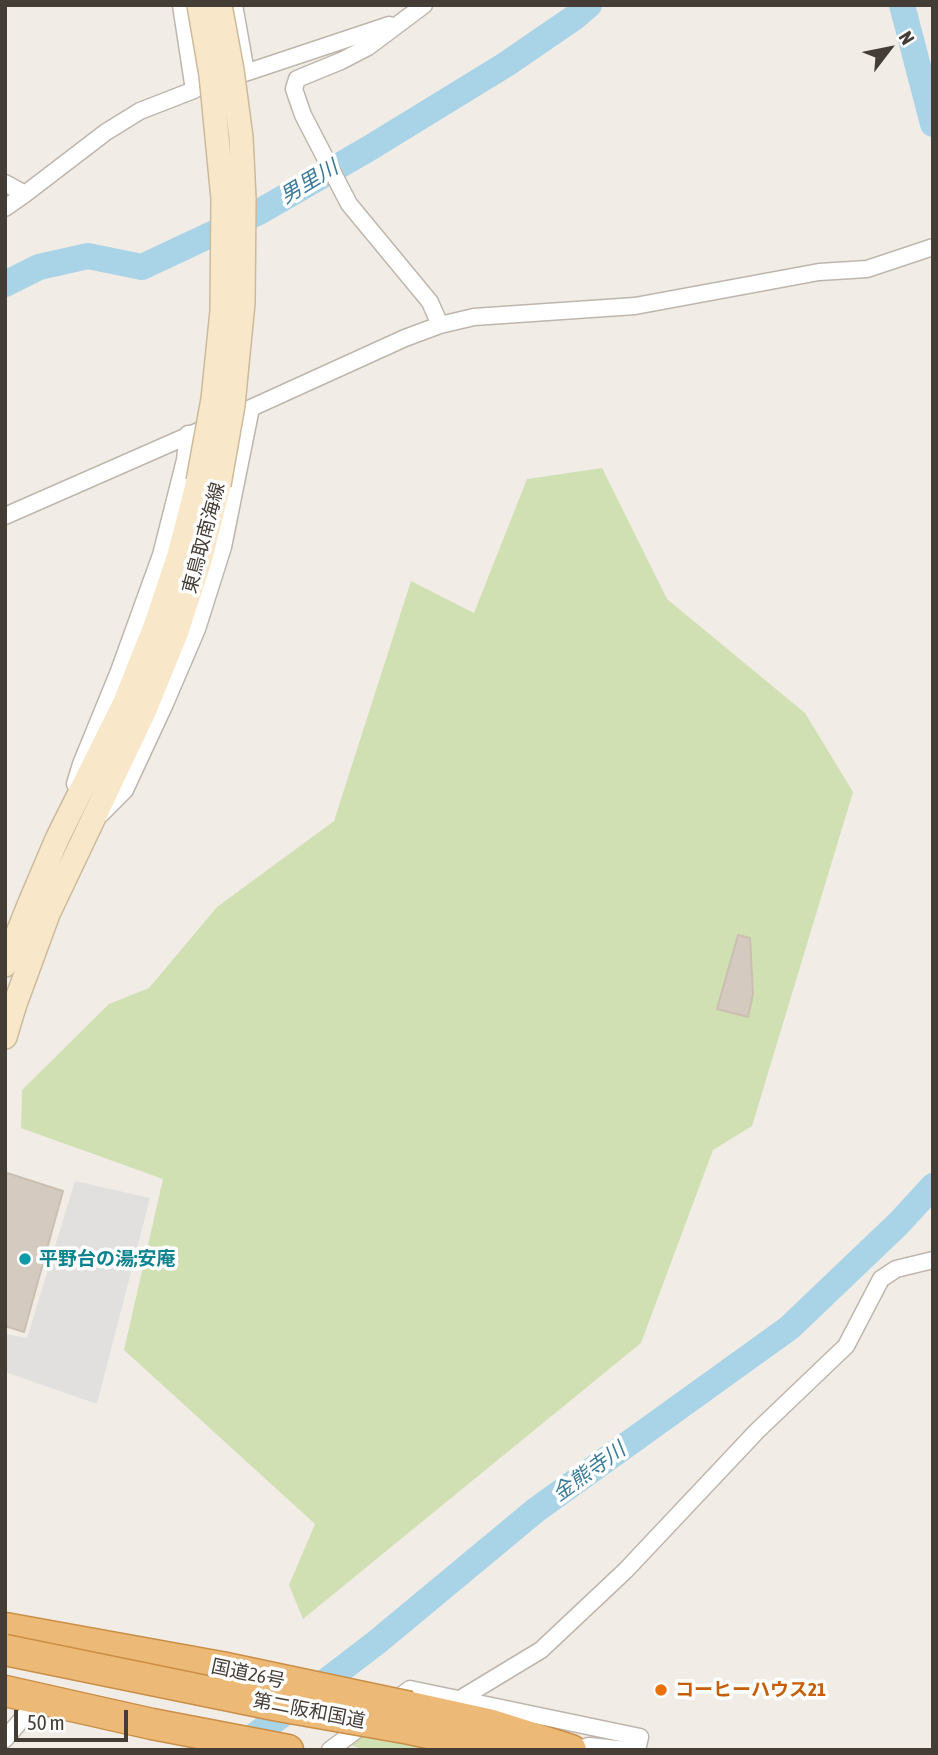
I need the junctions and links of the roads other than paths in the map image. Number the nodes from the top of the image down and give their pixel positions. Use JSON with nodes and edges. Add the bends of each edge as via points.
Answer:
{"nodes":[{"id":1,"x":181,"y":5,"type":"edge"},
{"id":2,"x":199,"y":5,"type":"edge"},
{"id":3,"x":220,"y":5,"type":"edge"},
{"id":4,"x":234,"y":5,"type":"edge"},
{"id":5,"x":424,"y":5,"type":"edge"},
{"id":6,"x":401,"y":21,"type":"junction"},
{"id":7,"x":246,"y":72,"type":"junction"},
{"id":8,"x":194,"y":90,"type":"junction"},
{"id":9,"x":5,"y":183,"type":"edge"},
{"id":10,"x":25,"y":194,"type":"junction"},
{"id":11,"x":5,"y":208,"type":"edge"},
{"id":12,"x":933,"y":247,"type":"edge"},
{"id":13,"x":440,"y":324,"type":"junction"},
{"id":14,"x":251,"y":408,"type":"junction"},
{"id":15,"x":188,"y":434,"type":"junction"},
{"id":16,"x":208,"y":483,"type":"junction"},
{"id":17,"x":5,"y":516,"type":"edge"},
{"id":18,"x":88,"y":827,"type":"junction"},
{"id":19,"x":57,"y":839,"type":"junction"},
{"id":20,"x":5,"y":965,"type":"edge"},
{"id":21,"x":5,"y":1037,"type":"edge"},
{"id":22,"x":933,"y":1260,"type":"edge"},
{"id":23,"x":5,"y":1628,"type":"edge"},
{"id":24,"x":5,"y":1650,"type":"edge"},
{"id":25,"x":5,"y":1691,"type":"edge"},
{"id":26,"x":40,"y":1698,"type":"junction"},
{"id":27,"x":460,"y":1699,"type":"junction"},
{"id":28,"x":410,"y":1718,"type":"junction"},
{"id":29,"x":5,"y":1739,"type":"edge"},
{"id":30,"x":500,"y":1749,"type":"edge"},
{"id":31,"x":288,"y":1750,"type":"edge"},
{"id":32,"x":330,"y":1750,"type":"edge"},
{"id":33,"x":572,"y":1750,"type":"edge"},
{"id":34,"x":627,"y":1750,"type":"edge"},
{"id":35,"x":637,"y":1750,"type":"edge"}],
"edges":[{"from":1,"to":8,"type":"street"},
{"from":2,"to":16,"type":"main road","name":"東鳥取南海線","bridge":true,"via":[[223,199],[222,311]]},
{"from":3,"to":16,"type":"main road","name":"東鳥取南海線","bridge":true,"via":[[241,137],[243,303],[233,405]]},
{"from":4,"to":7,"type":"street"},
{"from":5,"to":6,"type":"street"},
{"from":6,"to":7,"type":"street"},
{"from":6,"to":13,"type":"street","via":[[368,47],[297,79],[294,89],[349,204],[430,302]]},
{"from":7,"to":8,"type":"street"},
{"from":8,"to":10,"type":"street","via":[[140,111],[106,131]]},
{"from":9,"to":10,"type":"street"},
{"from":10,"to":11,"type":"street"},
{"from":12,"to":13,"type":"street","via":[[867,270],[819,272],[635,306],[474,317]]},
{"from":13,"to":14,"type":"street"},
{"from":14,"to":15,"type":"street"},
{"from":14,"to":18,"type":"street","via":[[223,547],[197,629],[125,790]]},
{"from":15,"to":17,"type":"street"},
{"from":15,"to":19,"type":"street","via":[[161,555]]},
{"from":16,"to":18,"type":"main road","name":"東鳥取南海線","via":[[200,561],[176,634]]},
{"from":16,"to":19,"type":"main road","name":"東鳥取南海線","via":[[125,702]]},
{"from":18,"to":21,"type":"main road","name":"東鳥取南海線","via":[[48,914]]},
{"from":19,"to":20,"type":"main road","name":"東鳥取南海線"},
{"from":22,"to":27,"type":"street","via":[[896,1269],[881,1279],[846,1346],[757,1431],[626,1570],[541,1650]]},
{"from":23,"to":28,"type":"highway","name":"国道26号","bridge":true,"via":[[221,1667]]},
{"from":24,"to":28,"type":"highway","name":"第二阪和国道","bridge":true,"via":[[279,1706]]},
{"from":25,"to":26,"type":"highway"},
{"from":26,"to":29,"type":"street"},
{"from":26,"to":31,"type":"highway"},
{"from":27,"to":32,"type":"street","via":[[410,1689]]},
{"from":27,"to":35,"type":"street","via":[[640,1737]]},
{"from":28,"to":30,"type":"highway","name":"第二阪和国道"},
{"from":28,"to":33,"type":"highway","name":"国道26号","via":[[492,1725]]},
{"from":33,"to":34,"type":"street","via":[[589,1746]]}]}
